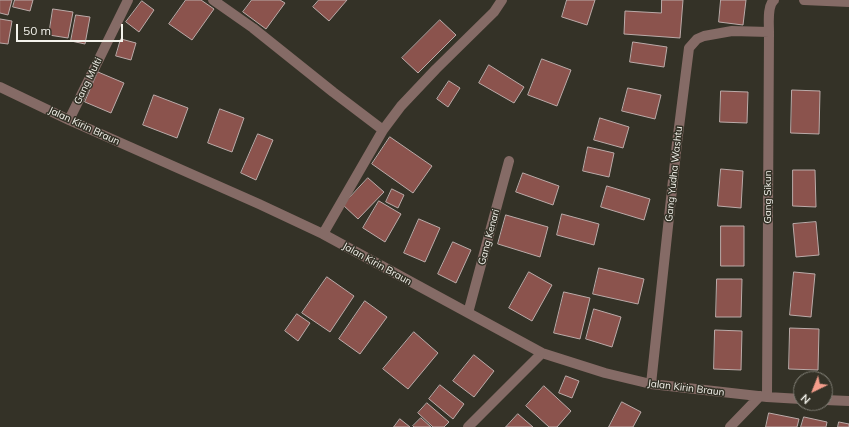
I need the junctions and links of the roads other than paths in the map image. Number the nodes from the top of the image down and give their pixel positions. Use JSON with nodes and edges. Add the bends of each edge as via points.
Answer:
{"nodes":[{"id":1,"x":128,"y":0,"type":"edge"},
{"id":2,"x":213,"y":0,"type":"edge"},
{"id":3,"x":502,"y":0,"type":"edge"},
{"id":4,"x":774,"y":0,"type":"edge"},
{"id":5,"x":804,"y":0,"type":"edge"},
{"id":6,"x":849,"y":2,"type":"edge"},
{"id":7,"x":768,"y":32,"type":"junction"},
{"id":8,"x":0,"y":87,"type":"edge"},
{"id":9,"x":69,"y":120,"type":"junction"},
{"id":10,"x":383,"y":130,"type":"junction"},
{"id":11,"x":509,"y":161,"type":"dead end"},
{"id":12,"x":323,"y":234,"type":"junction"},
{"id":13,"x":468,"y":313,"type":"junction"},
{"id":14,"x":542,"y":353,"type":"junction"},
{"id":15,"x":651,"y":384,"type":"junction"},
{"id":16,"x":763,"y":396,"type":"junction"},
{"id":17,"x":793,"y":398,"type":"edge"},
{"id":18,"x":833,"y":400,"type":"edge"},
{"id":19,"x":849,"y":401,"type":"edge"},
{"id":20,"x":468,"y":427,"type":"edge"},
{"id":21,"x":730,"y":427,"type":"edge"}],
"edges":[{"from":1,"to":9,"type":"street","name":"Gang Multi"},
{"from":2,"to":10,"type":"street","via":[[253,28]]},
{"from":3,"to":10,"type":"street","via":[[494,12],[401,106]]},
{"from":4,"to":7,"type":"street","name":"Gang Sikun","via":[[769,7]]},
{"from":5,"to":6,"type":"street"},
{"from":7,"to":15,"type":"street","name":"Gang Yudha Washtu","via":[[732,31],[704,36],[697,39],[689,48]]},
{"from":7,"to":16,"type":"street","name":"Gang Sikun"},
{"from":8,"to":9,"type":"street","name":"Jalan Kirin Braun"},
{"from":9,"to":12,"type":"street","name":"Jalan Kirin Braun"},
{"from":10,"to":12,"type":"street"},
{"from":11,"to":13,"type":"street","name":"Gang Kenari"},
{"from":12,"to":13,"type":"street","name":"Jalan Kirin Braun"},
{"from":13,"to":14,"type":"street","name":"Jalan Kirin Braun"},
{"from":14,"to":15,"type":"street","name":"Jalan Kirin Braun","via":[[605,373]]},
{"from":14,"to":20,"type":"street"},
{"from":15,"to":16,"type":"street","name":"Jalan Kirin Braun"},
{"from":16,"to":17,"type":"street","name":"Jalan Kirin Braun"},
{"from":16,"to":21,"type":"street"},
{"from":18,"to":19,"type":"street"}]}
